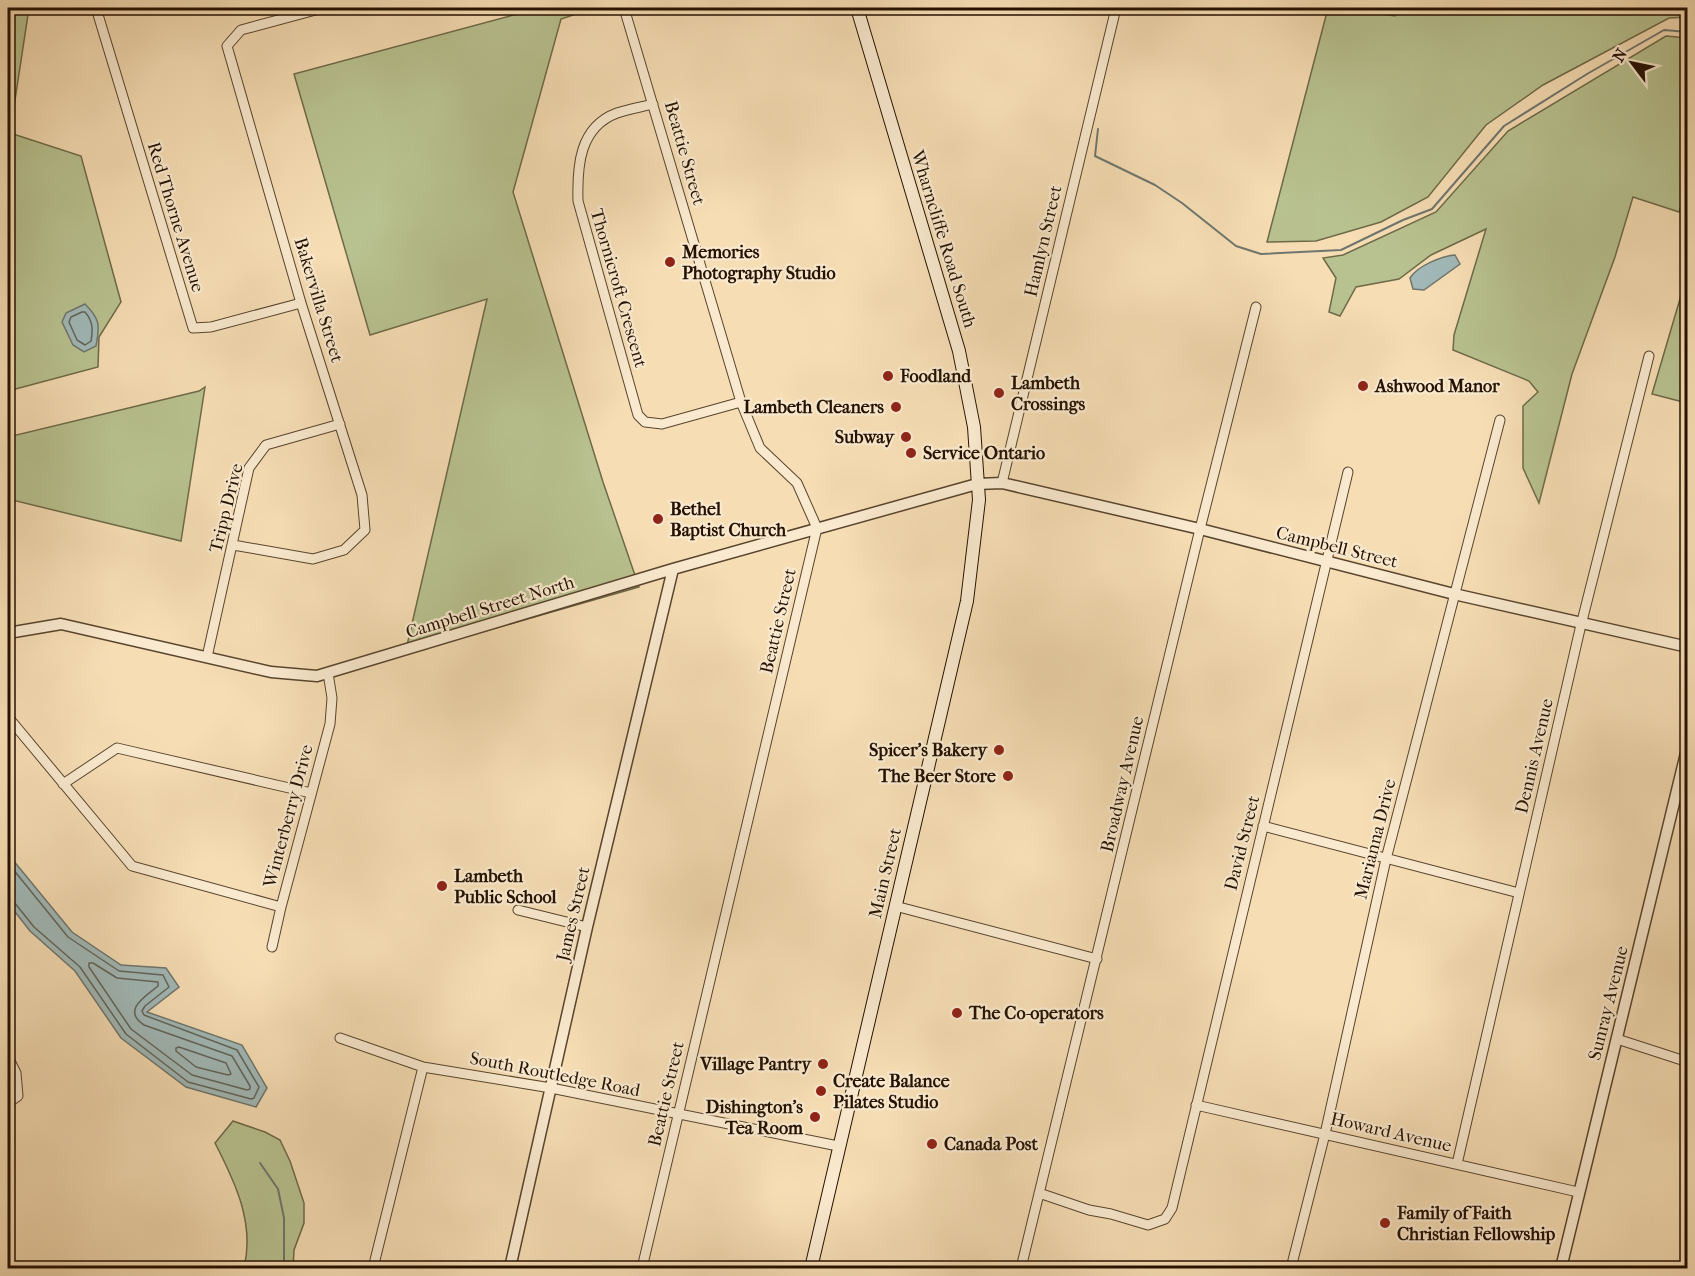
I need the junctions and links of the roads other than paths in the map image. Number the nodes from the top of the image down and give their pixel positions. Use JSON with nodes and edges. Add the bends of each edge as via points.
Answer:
{"nodes":[{"id":1,"x":96,"y":8,"type":"edge"},
{"id":2,"x":323,"y":8,"type":"edge"},
{"id":3,"x":624,"y":8,"type":"edge"},
{"id":4,"x":857,"y":8,"type":"edge"},
{"id":5,"x":1116,"y":8,"type":"edge"},
{"id":6,"x":653,"y":104,"type":"junction"},
{"id":7,"x":302,"y":303,"type":"junction"},
{"id":8,"x":1256,"y":307,"type":"dead end"},
{"id":9,"x":1648,"y":356,"type":"dead end"},
{"id":10,"x":741,"y":402,"type":"junction"},
{"id":11,"x":1500,"y":420,"type":"dead end"},
{"id":12,"x":340,"y":424,"type":"junction"},
{"id":13,"x":1348,"y":472,"type":"dead end"},
{"id":14,"x":1002,"y":483,"type":"junction"},
{"id":15,"x":977,"y":484,"type":"junction"},
{"id":16,"x":817,"y":528,"type":"junction"},
{"id":17,"x":1200,"y":529,"type":"junction"},
{"id":18,"x":233,"y":545,"type":"junction"},
{"id":19,"x":1327,"y":562,"type":"junction"},
{"id":20,"x":673,"y":568,"type":"junction"},
{"id":21,"x":1454,"y":594,"type":"junction"},
{"id":22,"x":1582,"y":622,"type":"junction"},
{"id":23,"x":8,"y":633,"type":"edge"},
{"id":24,"x":1688,"y":647,"type":"edge"},
{"id":25,"x":207,"y":657,"type":"junction"},
{"id":26,"x":328,"y":673,"type":"junction"},
{"id":27,"x":8,"y":717,"type":"edge"},
{"id":28,"x":1688,"y":745,"type":"edge"},
{"id":29,"x":63,"y":784,"type":"junction"},
{"id":30,"x":311,"y":793,"type":"junction"},
{"id":31,"x":1263,"y":826,"type":"junction"},
{"id":32,"x":1386,"y":859,"type":"junction"},
{"id":33,"x":1519,"y":893,"type":"junction"},
{"id":34,"x":895,"y":906,"type":"junction"},
{"id":35,"x":281,"y":907,"type":"junction"},
{"id":36,"x":518,"y":910,"type":"dead end"},
{"id":37,"x":587,"y":927,"type":"junction"},
{"id":38,"x":272,"y":947,"type":"dead end"},
{"id":39,"x":1097,"y":959,"type":"junction"},
{"id":40,"x":340,"y":1038,"type":"dead end"},
{"id":41,"x":1617,"y":1039,"type":"junction"},
{"id":42,"x":8,"y":1056,"type":"edge"},
{"id":43,"x":1688,"y":1062,"type":"edge"},
{"id":44,"x":423,"y":1067,"type":"junction"},
{"id":45,"x":551,"y":1088,"type":"junction"},
{"id":46,"x":8,"y":1103,"type":"edge"},
{"id":47,"x":1196,"y":1105,"type":"junction"},
{"id":48,"x":678,"y":1115,"type":"junction"},
{"id":49,"x":1325,"y":1134,"type":"junction"},
{"id":50,"x":838,"y":1146,"type":"junction"},
{"id":51,"x":1457,"y":1164,"type":"junction"},
{"id":52,"x":1578,"y":1192,"type":"junction"},
{"id":53,"x":1039,"y":1193,"type":"junction"},
{"id":54,"x":373,"y":1269,"type":"edge"},
{"id":55,"x":510,"y":1269,"type":"edge"},
{"id":56,"x":642,"y":1269,"type":"edge"},
{"id":57,"x":811,"y":1269,"type":"edge"},
{"id":58,"x":1020,"y":1269,"type":"edge"},
{"id":59,"x":1291,"y":1269,"type":"edge"},
{"id":60,"x":1561,"y":1269,"type":"edge"}],
"edges":[{"from":1,"to":7,"type":"street","name":"Red Thorne Avenue","via":[[193,328],[211,327]]},
{"from":2,"to":7,"type":"street","name":"Bakervilla Street","via":[[241,30],[227,46]]},
{"from":3,"to":6,"type":"street","name":"Beattie Street"},
{"from":4,"to":15,"type":"main road","name":"Wharncliffe Road South","via":[[959,351],[974,427]]},
{"from":5,"to":14,"type":"street","name":"Hamlyn Street"},
{"from":6,"to":10,"type":"street","name":"Beattie Street"},
{"from":6,"to":10,"type":"street","name":"Thornicroft Crescent","via":[[598,123],[586,140],[577,170],[578,201],[638,415],[645,422],[662,424]]},
{"from":7,"to":12,"type":"street","name":"Bakervilla Street"},
{"from":8,"to":17,"type":"street","name":"Broadway Avenue"},
{"from":9,"to":22,"type":"street","name":"Dennis Avenue"},
{"from":10,"to":16,"type":"street","name":"Beattie Street","via":[[760,448],[796,483]]},
{"from":11,"to":21,"type":"street","name":"Marianna Drive"},
{"from":12,"to":18,"type":"street","name":"Tripp Drive","via":[[266,445],[249,468]]},
{"from":12,"to":18,"type":"street","name":"Bakervilla Street","via":[[362,495],[365,530],[345,550],[313,559]]},
{"from":13,"to":19,"type":"street","name":"David Street"},
{"from":14,"to":15,"type":"street","name":"Campbell Street"},
{"from":14,"to":17,"type":"street","name":"Campbell Street"},
{"from":15,"to":16,"type":"street","name":"Campbell Street North"},
{"from":15,"to":34,"type":"main road","name":"Main Street","via":[[979,500],[967,601]]},
{"from":16,"to":20,"type":"street","name":"Campbell Street North"},
{"from":16,"to":48,"type":"street","name":"Beattie Street"},
{"from":17,"to":19,"type":"street","name":"Campbell Street"},
{"from":17,"to":39,"type":"street","name":"Broadway Avenue"},
{"from":18,"to":25,"type":"street","name":"Tripp Drive"},
{"from":19,"to":21,"type":"street","name":"Campbell Street"},
{"from":19,"to":31,"type":"street","name":"David Street"},
{"from":20,"to":26,"type":"street","name":"Campbell Street North"},
{"from":20,"to":37,"type":"street","name":"James Street"},
{"from":21,"to":22,"type":"street","name":"Campbell Street"},
{"from":21,"to":32,"type":"street","name":"Marianna Drive"},
{"from":22,"to":24,"type":"street","name":"Campbell Street"},
{"from":22,"to":33,"type":"street","name":"Dennis Avenue"},
{"from":23,"to":25,"type":"street","name":"Campbell Street North","via":[[61,624]]},
{"from":25,"to":26,"type":"street","name":"Campbell Street North","via":[[271,672],[317,676]]},
{"from":26,"to":30,"type":"street","name":"Winterberry Drive","via":[[332,698],[330,724]]},
{"from":27,"to":29,"type":"street","name":"Winterberry Drive"},
{"from":28,"to":41,"type":"street","name":"Sunray Avenue"},
{"from":29,"to":30,"type":"street","via":[[117,748]]},
{"from":29,"to":35,"type":"street","name":"Winterberry Drive","via":[[132,866]]},
{"from":30,"to":35,"type":"street","name":"Winterberry Drive"},
{"from":31,"to":32,"type":"street"},
{"from":31,"to":47,"type":"street","name":"David Street"},
{"from":32,"to":33,"type":"street"},
{"from":32,"to":49,"type":"street","name":"Marianna Drive"},
{"from":33,"to":51,"type":"street","name":"Dennis Avenue"},
{"from":34,"to":39,"type":"street"},
{"from":34,"to":50,"type":"main road","name":"Main Street"},
{"from":35,"to":38,"type":"street"},
{"from":36,"to":37,"type":"street"},
{"from":37,"to":45,"type":"street","name":"James Street"},
{"from":39,"to":53,"type":"street","name":"Broadway Avenue"},
{"from":40,"to":44,"type":"street","name":"South Routledge Road"},
{"from":41,"to":43,"type":"street"},
{"from":41,"to":52,"type":"street","name":"Sunray Avenue"},
{"from":42,"to":46,"type":"street","via":[[16,1073],[18,1096]]},
{"from":44,"to":45,"type":"street","name":"South Routledge Road"},
{"from":44,"to":54,"type":"street"},
{"from":45,"to":48,"type":"street","name":"South Routledge Road"},
{"from":45,"to":55,"type":"street","name":"James Street"},
{"from":47,"to":49,"type":"street","name":"Howard Avenue"},
{"from":47,"to":53,"type":"street","name":"David Street","via":[[1172,1208],[1165,1219],[1148,1225]]},
{"from":48,"to":50,"type":"street","name":"South Routledge Road"},
{"from":48,"to":56,"type":"street","name":"Beattie Street"},
{"from":49,"to":51,"type":"street","name":"Howard Avenue"},
{"from":49,"to":59,"type":"street","name":"Marianna Drive"},
{"from":50,"to":57,"type":"main road","name":"Main Street"},
{"from":51,"to":52,"type":"street","name":"Howard Avenue"},
{"from":52,"to":60,"type":"street","name":"Sunray Avenue"},
{"from":53,"to":58,"type":"street","name":"Broadway Avenue"}]}
